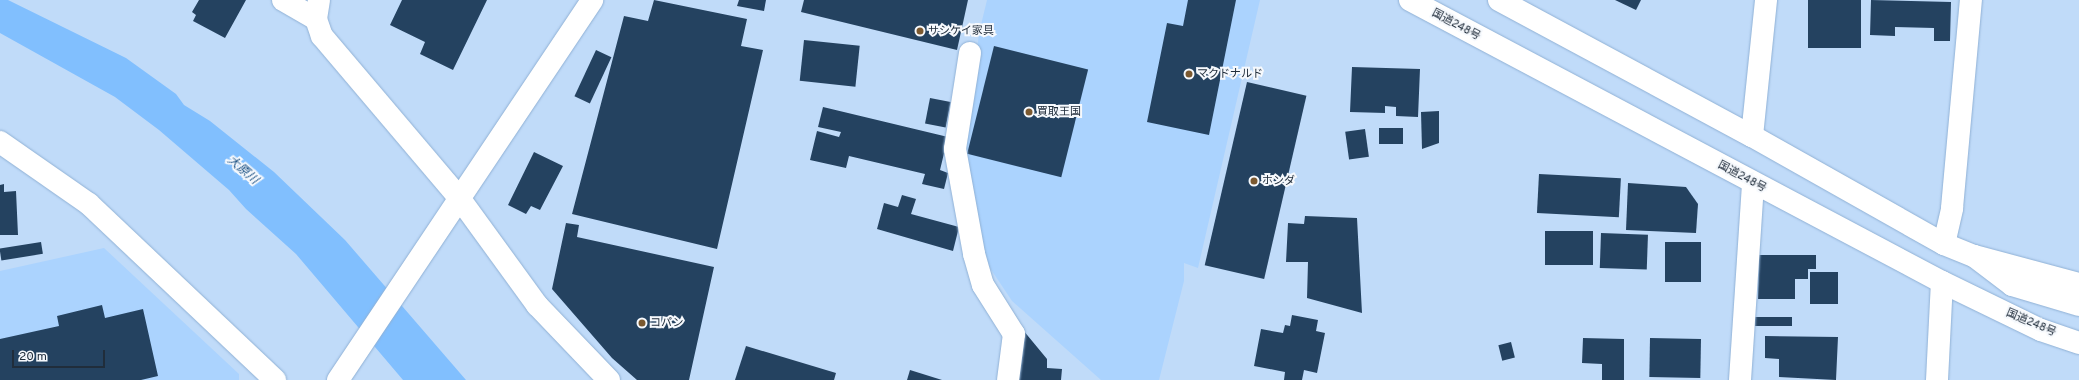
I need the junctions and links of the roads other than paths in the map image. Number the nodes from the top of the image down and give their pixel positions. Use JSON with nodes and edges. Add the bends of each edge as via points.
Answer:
{"nodes":[{"id":1,"x":283,"y":0,"type":"edge"},
{"id":2,"x":592,"y":0,"type":"edge"},
{"id":3,"x":1410,"y":0,"type":"edge"},
{"id":4,"x":1499,"y":0,"type":"edge"},
{"id":5,"x":1766,"y":0,"type":"edge"},
{"id":6,"x":1971,"y":0,"type":"edge"},
{"id":7,"x":318,"y":10,"type":"edge"},
{"id":8,"x":970,"y":53,"type":"dead end"},
{"id":9,"x":1752,"y":136,"type":"junction"},
{"id":10,"x":0,"y":142,"type":"edge"},
{"id":11,"x":1752,"y":183,"type":"junction"},
{"id":12,"x":454,"y":207,"type":"junction"},
{"id":13,"x":1944,"y":244,"type":"junction"},
{"id":14,"x":1974,"y":256,"type":"junction"},
{"id":15,"x":1942,"y":282,"type":"junction"},
{"id":16,"x":2079,"y":284,"type":"edge"},
{"id":17,"x":2079,"y":305,"type":"edge"},
{"id":18,"x":2079,"y":343,"type":"edge"},
{"id":19,"x":275,"y":380,"type":"edge"},
{"id":20,"x":338,"y":380,"type":"edge"},
{"id":21,"x":609,"y":380,"type":"edge"},
{"id":22,"x":1008,"y":380,"type":"edge"},
{"id":23,"x":1740,"y":380,"type":"edge"},
{"id":24,"x":1937,"y":380,"type":"edge"}],
"edges":[{"from":1,"to":7,"type":"main road"},
{"from":2,"to":12,"type":"main road"},
{"from":3,"to":11,"type":"main road","name":"国道248号"},
{"from":4,"to":9,"type":"main road"},
{"from":5,"to":9,"type":"main road"},
{"from":6,"to":13,"type":"main road","via":[[1952,208]]},
{"from":7,"to":12,"type":"main road","via":[[322,36]]},
{"from":8,"to":22,"type":"main road","via":[[955,149],[974,254],[983,285],[1014,334]]},
{"from":9,"to":13,"type":"main road"},
{"from":10,"to":19,"type":"main road","via":[[89,204]]},
{"from":11,"to":15,"type":"main road","name":"国道248号"},
{"from":11,"to":23,"type":"main road"},
{"from":12,"to":20,"type":"main road"},
{"from":12,"to":21,"type":"main road","via":[[537,305]]},
{"from":13,"to":14,"type":"main road"},
{"from":14,"to":16,"type":"main road"},
{"from":14,"to":17,"type":"main road","via":[[2012,285]]},
{"from":15,"to":18,"type":"main road","name":"国道248号","via":[[2041,330]]},
{"from":15,"to":24,"type":"main road"}]}
